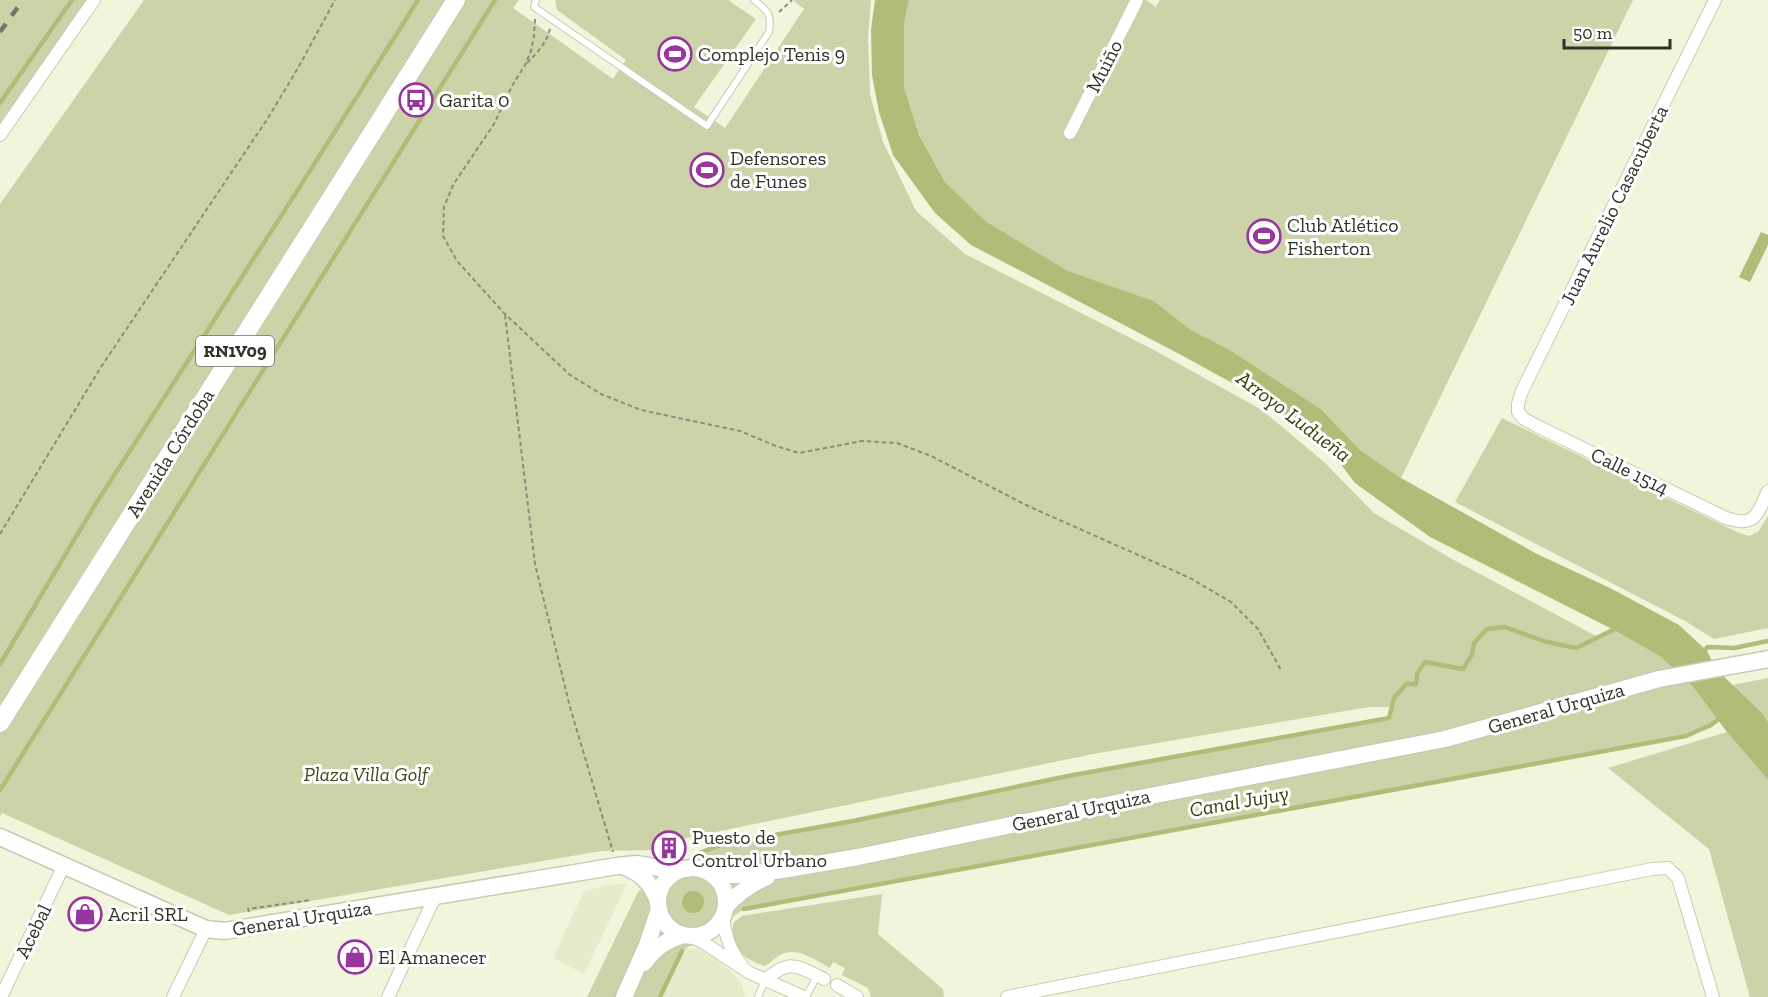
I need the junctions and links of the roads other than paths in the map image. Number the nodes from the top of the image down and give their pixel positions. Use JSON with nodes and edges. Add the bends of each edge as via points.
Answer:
{"nodes":[{"id":1,"x":94,"y":0,"type":"edge"},
{"id":2,"x":456,"y":0,"type":"edge"},
{"id":3,"x":754,"y":0,"type":"edge"},
{"id":4,"x":1137,"y":0,"type":"edge"},
{"id":5,"x":1715,"y":0,"type":"edge"},
{"id":6,"x":535,"y":3,"type":"edge"},
{"id":7,"x":1070,"y":133,"type":"dead end"},
{"id":8,"x":0,"y":135,"type":"edge"},
{"id":9,"x":1518,"y":412,"type":"joint"},
{"id":10,"x":1768,"y":491,"type":"edge"},
{"id":11,"x":1768,"y":659,"type":"edge"},
{"id":12,"x":0,"y":723,"type":"edge"},
{"id":13,"x":0,"y":837,"type":"edge"},
{"id":14,"x":64,"y":865,"type":"junction"},
{"id":15,"x":619,"y":866,"type":"junction"},
{"id":16,"x":687,"y":869,"type":"junction"},
{"id":17,"x":782,"y":870,"type":"junction"},
{"id":18,"x":708,"y":872,"type":"junction"},
{"id":19,"x":435,"y":897,"type":"junction"},
{"id":20,"x":658,"y":905,"type":"junction"},
{"id":21,"x":724,"y":911,"type":"junction"},
{"id":22,"x":206,"y":929,"type":"junction"},
{"id":23,"x":687,"y":935,"type":"junction"},
{"id":24,"x":750,"y":973,"type":"junction"},
{"id":25,"x":821,"y":977,"type":"joint"},
{"id":26,"x":632,"y":979,"type":"junction"},
{"id":27,"x":765,"y":980,"type":"junction"},
{"id":28,"x":837,"y":985,"type":"dead end"},
{"id":29,"x":854,"y":996,"type":"edge"},
{"id":30,"x":1,"y":997,"type":"edge"},
{"id":31,"x":173,"y":997,"type":"edge"},
{"id":32,"x":388,"y":997,"type":"edge"},
{"id":33,"x":624,"y":997,"type":"edge"},
{"id":34,"x":758,"y":997,"type":"edge"},
{"id":35,"x":805,"y":997,"type":"edge"},
{"id":36,"x":1007,"y":997,"type":"edge"},
{"id":37,"x":1713,"y":997,"type":"edge"}],
"edges":[{"from":1,"to":8,"type":"street"},
{"from":2,"to":12,"type":"main road","name":"Avenida Córdoba","number":"RN1V09"},
{"from":3,"to":6,"type":"lane","via":[[766,9],[771,20],[769,32],[707,126],[547,16]]},
{"from":4,"to":7,"type":"street","name":"Muiño"},
{"from":5,"to":9,"type":"street","name":"Juan Aurelio Casacuberta","via":[[1522,391]]},
{"from":9,"to":10,"type":"street","name":"Calle 1514","via":[[1537,426],[1726,518],[1746,522],[1754,519]]},
{"from":11,"to":17,"type":"main road","name":"General Urquiza","via":[[1659,679],[1445,739]]},
{"from":13,"to":14,"type":"main road","name":"General Urquiza"},
{"from":14,"to":22,"type":"main road","name":"General Urquiza"},
{"from":14,"to":30,"type":"street","name":"Acebal"},
{"from":15,"to":16,"type":"main road","name":"General Urquiza"},
{"from":15,"to":19,"type":"main road","name":"General Urquiza"},
{"from":15,"to":20,"type":"main road","via":[[632,869],[648,882]]},
{"from":16,"to":18,"type":"main road"},
{"from":16,"to":20,"type":"main road","via":[[667,880]]},
{"from":17,"to":18,"type":"main road","name":"General Urquiza","via":[[729,875]]},
{"from":17,"to":21,"type":"main road","name":"General Urquiza","via":[[750,885]]},
{"from":18,"to":21,"type":"main road","via":[[722,886],[726,896]]},
{"from":19,"to":22,"type":"main road","name":"General Urquiza","via":[[225,931]]},
{"from":19,"to":32,"type":"street"},
{"from":20,"to":23,"type":"main road","via":[[667,925]]},
{"from":20,"to":26,"type":"main road"},
{"from":21,"to":23,"type":"main road","via":[[709,931]]},
{"from":21,"to":24,"type":"street","via":[[730,948]]},
{"from":22,"to":31,"type":"street"},
{"from":23,"to":24,"type":"street"},
{"from":23,"to":26,"type":"main road","via":[[656,948]]},
{"from":24,"to":27,"type":"street"},
{"from":25,"to":27,"type":"street","via":[[799,966],[790,966]]},
{"from":25,"to":35,"type":"lane"},
{"from":26,"to":33,"type":"main road"},
{"from":27,"to":34,"type":"lane"},
{"from":27,"to":35,"type":"street"},
{"from":28,"to":29,"type":"street"},
{"from":36,"to":37,"type":"street","via":[[1668,868],[1678,878]]}]}
